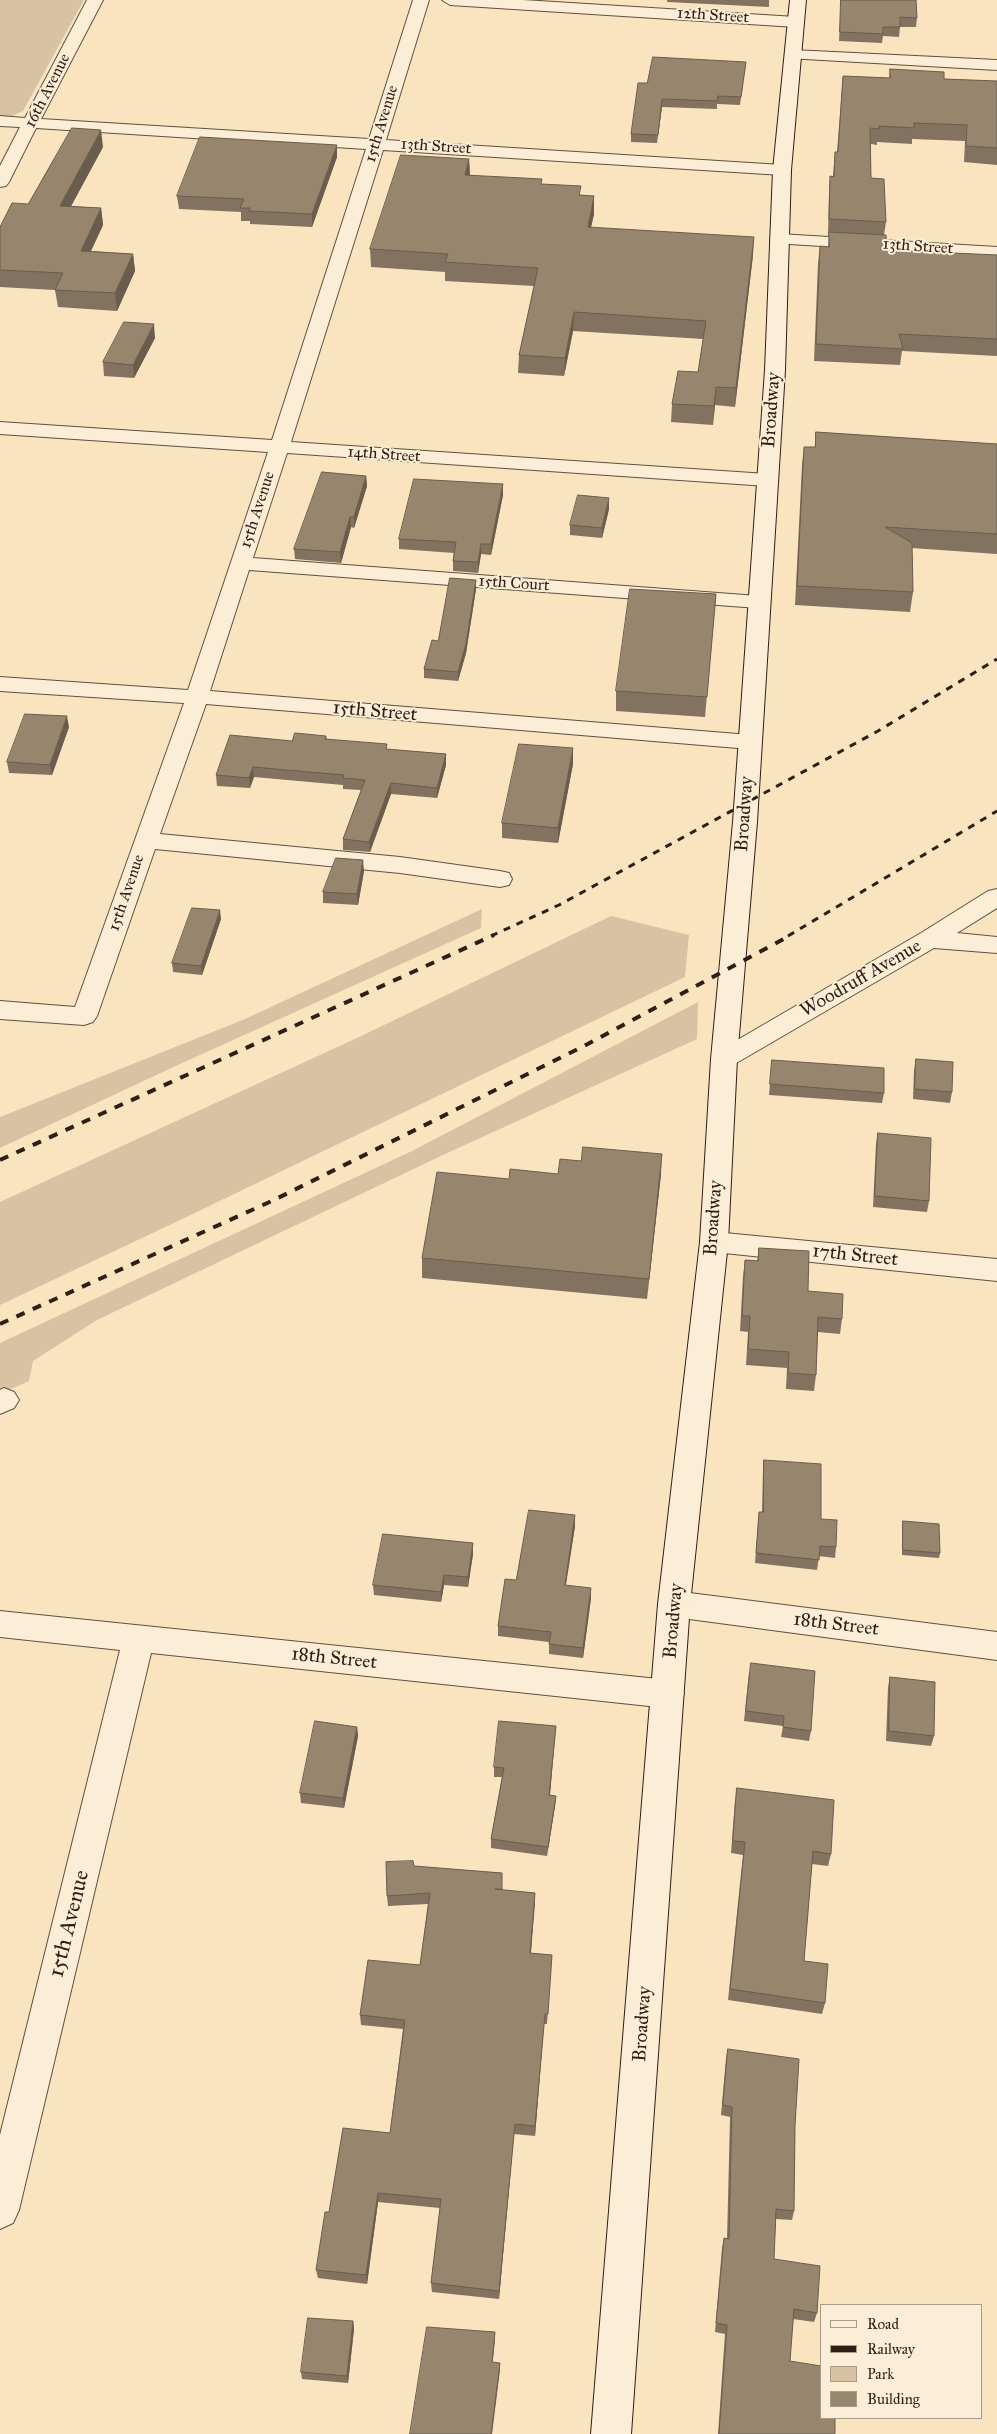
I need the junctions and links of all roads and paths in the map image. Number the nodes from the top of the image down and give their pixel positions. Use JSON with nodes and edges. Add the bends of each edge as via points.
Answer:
{"nodes":[{"id":1,"x":95,"y":0,"type":"edge"},
{"id":2,"x":421,"y":0,"type":"edge"},
{"id":3,"x":450,"y":0,"type":"edge"},
{"id":4,"x":798,"y":0,"type":"edge"},
{"id":5,"x":796,"y":22,"type":"junction"},
{"id":6,"x":793,"y":55,"type":"junction"},
{"id":7,"x":997,"y":65,"type":"edge"},
{"id":8,"x":0,"y":121,"type":"edge"},
{"id":9,"x":32,"y":123,"type":"junction"},
{"id":10,"x":376,"y":144,"type":"junction"},
{"id":11,"x":782,"y":170,"type":"junction"},
{"id":12,"x":0,"y":182,"type":"edge"},
{"id":13,"x":779,"y":239,"type":"junction"},
{"id":14,"x":997,"y":252,"type":"edge"},
{"id":15,"x":0,"y":428,"type":"edge"},
{"id":16,"x":278,"y":448,"type":"junction"},
{"id":17,"x":767,"y":480,"type":"junction"},
{"id":18,"x":240,"y":563,"type":"junction"},
{"id":19,"x":758,"y":602,"type":"junction"},
{"id":20,"x":0,"y":684,"type":"edge"},
{"id":21,"x":197,"y":697,"type":"junction"},
{"id":22,"x":750,"y":742,"type":"junction"},
{"id":23,"x":146,"y":840,"type":"junction"},
{"id":24,"x":500,"y":879,"type":"dead end"},
{"id":25,"x":997,"y":897,"type":"edge"},
{"id":26,"x":930,"y":939,"type":"junction"},
{"id":27,"x":997,"y":945,"type":"edge"},
{"id":28,"x":0,"y":1010,"type":"edge"},
{"id":29,"x":724,"y":1059,"type":"junction"},
{"id":30,"x":714,"y":1242,"type":"junction"},
{"id":31,"x":997,"y":1270,"type":"edge"},
{"id":32,"x":674,"y":1604,"type":"junction"},
{"id":33,"x":0,"y":1624,"type":"edge"},
{"id":34,"x":139,"y":1639,"type":"junction"},
{"id":35,"x":997,"y":1646,"type":"edge"},
{"id":36,"x":668,"y":1694,"type":"junction"},
{"id":37,"x":0,"y":2210,"type":"edge"},
{"id":38,"x":611,"y":2434,"type":"edge"}],
"edges":[{"from":1,"to":9,"type":"street","name":"16th Avenue"},
{"from":2,"to":10,"type":"street","name":"15th Avenue"},
{"from":3,"to":5,"type":"street","name":"12th Street"},
{"from":4,"to":5,"type":"street","name":"Broadway"},
{"from":5,"to":6,"type":"street","name":"Broadway"},
{"from":6,"to":7,"type":"street"},
{"from":6,"to":11,"type":"street","name":"Broadway"},
{"from":8,"to":9,"type":"street","name":"13th Street"},
{"from":9,"to":10,"type":"street","name":"13th Street"},
{"from":9,"to":12,"type":"street","name":"16th Avenue"},
{"from":10,"to":11,"type":"street","name":"13th Street"},
{"from":10,"to":16,"type":"street","name":"15th Avenue"},
{"from":11,"to":13,"type":"street","name":"Broadway"},
{"from":13,"to":14,"type":"street","name":"13th Street"},
{"from":13,"to":17,"type":"street","name":"Broadway","via":[[775,370]]},
{"from":15,"to":16,"type":"street","name":"14th Street"},
{"from":16,"to":17,"type":"street","name":"14th Street"},
{"from":16,"to":18,"type":"street","name":"15th Avenue"},
{"from":17,"to":19,"type":"street","name":"Broadway"},
{"from":18,"to":19,"type":"street","name":"15th Court"},
{"from":18,"to":21,"type":"street","name":"15th Avenue"},
{"from":19,"to":22,"type":"street","name":"Broadway"},
{"from":20,"to":21,"type":"street","name":"15th Street"},
{"from":21,"to":22,"type":"street","name":"15th Street"},
{"from":21,"to":23,"type":"street","name":"15th Avenue"},
{"from":22,"to":29,"type":"street","name":"Broadway"},
{"from":23,"to":24,"type":"street","via":[[400,865]]},
{"from":23,"to":28,"type":"street","name":"15th Avenue","via":[[84,1016]]},
{"from":25,"to":26,"type":"street","name":"Woodruff Avenue"},
{"from":26,"to":27,"type":"street"},
{"from":26,"to":29,"type":"street","name":"Woodruff Avenue"},
{"from":29,"to":30,"type":"street","name":"Broadway"},
{"from":30,"to":31,"type":"street","name":"17th Street"},
{"from":30,"to":32,"type":"street","name":"Broadway"},
{"from":32,"to":35,"type":"street","name":"18th Street"},
{"from":32,"to":36,"type":"street","name":"Broadway"},
{"from":33,"to":34,"type":"street","name":"18th Street"},
{"from":34,"to":36,"type":"street","name":"18th Street"},
{"from":34,"to":37,"type":"street","name":"15th Avenue"},
{"from":36,"to":38,"type":"street","name":"Broadway"}]}
